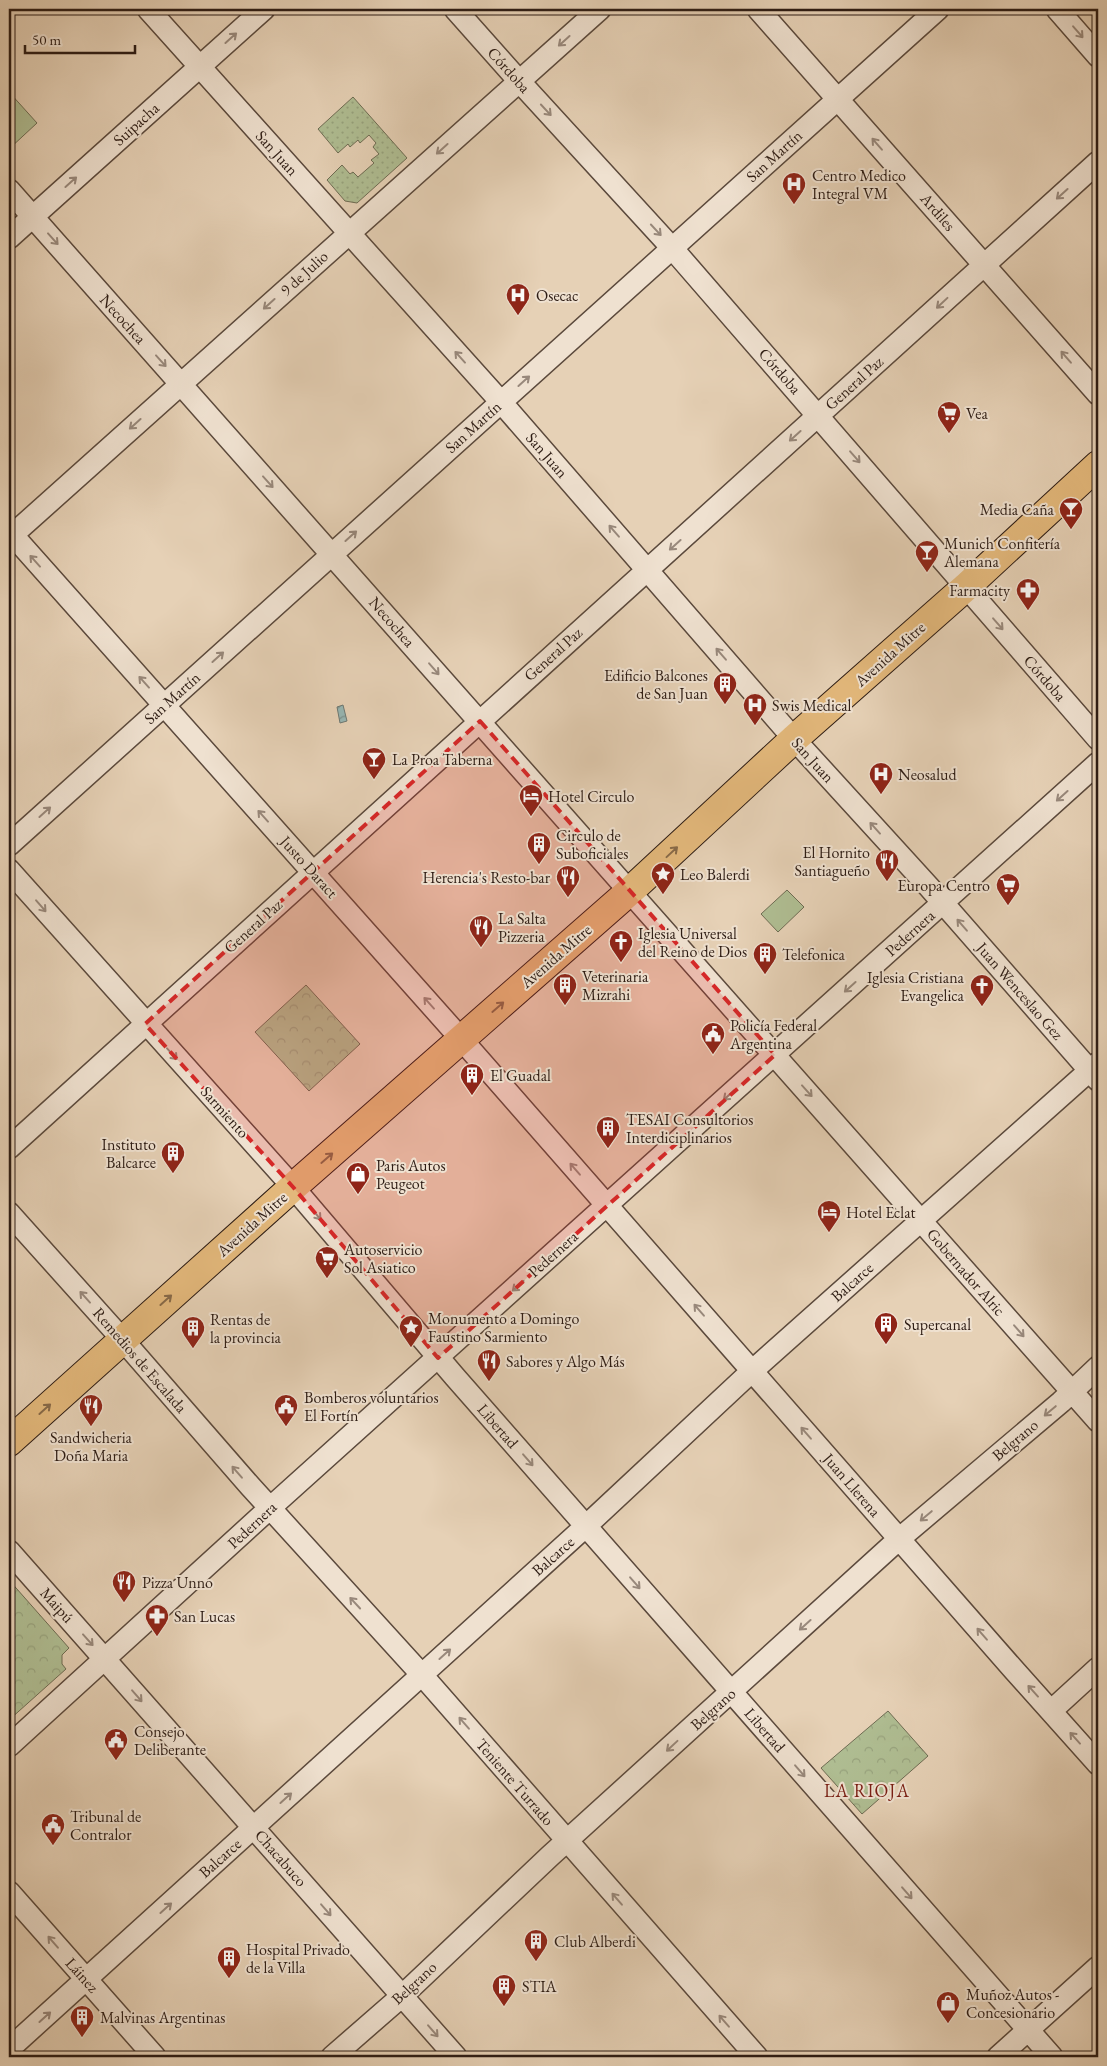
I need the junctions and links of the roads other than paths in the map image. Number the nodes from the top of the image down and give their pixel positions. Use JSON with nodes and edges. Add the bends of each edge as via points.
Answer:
{"nodes":[{"id":1,"x":148,"y":9,"type":"edge"},
{"id":2,"x":264,"y":9,"type":"edge"},
{"id":3,"x":455,"y":9,"type":"edge"},
{"id":4,"x":600,"y":9,"type":"edge"},
{"id":5,"x":758,"y":9,"type":"edge"},
{"id":6,"x":938,"y":9,"type":"edge"},
{"id":7,"x":1057,"y":9,"type":"edge"},
{"id":8,"x":1098,"y":56,"type":"edge"},
{"id":9,"x":199,"y":67,"type":"junction"},
{"id":10,"x":519,"y":81,"type":"junction"},
{"id":11,"x":838,"y":99,"type":"junction"},
{"id":12,"x":1098,"y":162,"type":"edge"},
{"id":13,"x":9,"y":190,"type":"edge"},
{"id":14,"x":33,"y":217,"type":"junction"},
{"id":15,"x":349,"y":232,"type":"junction"},
{"id":16,"x":9,"y":238,"type":"edge"},
{"id":17,"x":672,"y":248,"type":"junction"},
{"id":18,"x":984,"y":265,"type":"junction"},
{"id":19,"x":180,"y":383,"type":"junction"},
{"id":20,"x":1098,"y":394,"type":"edge"},
{"id":21,"x":501,"y":402,"type":"junction"},
{"id":22,"x":818,"y":415,"type":"junction"},
{"id":23,"x":1098,"y":465,"type":"edge"},
{"id":24,"x":10,"y":534,"type":"edge"},
{"id":25,"x":332,"y":554,"type":"junction"},
{"id":26,"x":648,"y":569,"type":"junction"},
{"id":27,"x":966,"y":587,"type":"junction"},
{"id":28,"x":164,"y":705,"type":"junction"},
{"id":29,"x":480,"y":721,"type":"junction"},
{"id":30,"x":794,"y":739,"type":"junction"},
{"id":31,"x":1098,"y":739,"type":"edge"},
{"id":32,"x":1098,"y":763,"type":"edge"},
{"id":33,"x":9,"y":845,"type":"edge"},
{"id":34,"x":9,"y":870,"type":"edge"},
{"id":35,"x":313,"y":872,"type":"junction"},
{"id":36,"x":630,"y":891,"type":"junction"},
{"id":37,"x":943,"y":903,"type":"junction"},
{"id":38,"x":145,"y":1024,"type":"junction"},
{"id":39,"x":462,"y":1040,"type":"junction"},
{"id":40,"x":775,"y":1055,"type":"junction"},
{"id":41,"x":1096,"y":1071,"type":"edge"},
{"id":42,"x":9,"y":1148,"type":"edge"},
{"id":43,"x":293,"y":1187,"type":"junction"},
{"id":44,"x":607,"y":1206,"type":"junction"},
{"id":45,"x":9,"y":1213,"type":"edge"},
{"id":46,"x":922,"y":1221,"type":"junction"},
{"id":47,"x":122,"y":1339,"type":"junction"},
{"id":48,"x":438,"y":1358,"type":"junction"},
{"id":49,"x":1098,"y":1366,"type":"edge"},
{"id":50,"x":752,"y":1371,"type":"junction"},
{"id":51,"x":1071,"y":1390,"type":"junction"},
{"id":52,"x":1098,"y":1421,"type":"edge"},
{"id":53,"x":9,"y":1442,"type":"edge"},
{"id":54,"x":270,"y":1508,"type":"junction"},
{"id":55,"x":586,"y":1526,"type":"junction"},
{"id":56,"x":899,"y":1539,"type":"junction"},
{"id":57,"x":9,"y":1552,"type":"edge"},
{"id":58,"x":105,"y":1659,"type":"junction"},
{"id":59,"x":1098,"y":1668,"type":"edge"},
{"id":60,"x":422,"y":1675,"type":"junction"},
{"id":61,"x":732,"y":1692,"type":"junction"},
{"id":62,"x":1051,"y":1711,"type":"junction"},
{"id":63,"x":9,"y":1746,"type":"edge"},
{"id":64,"x":1098,"y":1764,"type":"edge"},
{"id":65,"x":254,"y":1828,"type":"junction"},
{"id":66,"x":567,"y":1843,"type":"junction"},
{"id":67,"x":9,"y":1892,"type":"edge"},
{"id":68,"x":1098,"y":1966,"type":"edge"},
{"id":69,"x":86,"y":1980,"type":"junction"},
{"id":70,"x":402,"y":1996,"type":"junction"},
{"id":71,"x":1028,"y":2030,"type":"junction"},
{"id":72,"x":9,"y":2049,"type":"edge"},
{"id":73,"x":155,"y":2057,"type":"edge"},
{"id":74,"x":332,"y":2057,"type":"edge"},
{"id":75,"x":456,"y":2057,"type":"edge"},
{"id":76,"x":757,"y":2057,"type":"edge"},
{"id":77,"x":998,"y":2057,"type":"edge"},
{"id":78,"x":1052,"y":2057,"type":"edge"}],
"edges":[{"from":1,"to":9,"type":"street","name":"San Juan"},
{"from":9,"to":2,"type":"street","name":"Suipacha","one_way":true},
{"from":3,"to":10,"type":"street","name":"Córdoba"},
{"from":4,"to":10,"type":"street","name":"9 de Julio","one_way":true},
{"from":5,"to":11,"type":"street","name":"Ardiles"},
{"from":6,"to":11,"type":"street","name":"San Martín"},
{"from":7,"to":8,"type":"street","one_way":true},
{"from":14,"to":9,"type":"street","name":"Suipacha","one_way":true},
{"from":9,"to":15,"type":"street","name":"San Juan"},
{"from":10,"to":15,"type":"street","name":"9 de Julio","one_way":true},
{"from":10,"to":17,"type":"street","name":"Córdoba","one_way":true},
{"from":11,"to":17,"type":"street","name":"San Martín"},
{"from":18,"to":11,"type":"street","name":"Ardiles","one_way":true},
{"from":12,"to":18,"type":"street","name":"General Paz","one_way":true},
{"from":13,"to":14,"type":"street","name":"Necochea"},
{"from":14,"to":16,"type":"street","name":"Suipacha"},
{"from":14,"to":19,"type":"street","name":"Necochea","one_way":true},
{"from":15,"to":19,"type":"street","name":"9 de Julio","one_way":true},
{"from":21,"to":15,"type":"street","name":"San Juan","one_way":true},
{"from":21,"to":17,"type":"street","name":"San Martín","one_way":true},
{"from":17,"to":22,"type":"street","name":"Córdoba"},
{"from":20,"to":18,"type":"street","name":"Ardiles","one_way":true},
{"from":18,"to":22,"type":"street","name":"General Paz","one_way":true},
{"from":19,"to":24,"type":"street","name":"9 de Julio","one_way":true},
{"from":19,"to":25,"type":"street","name":"Necochea","one_way":true},
{"from":25,"to":21,"type":"street","name":"San Martín","one_way":true},
{"from":26,"to":21,"type":"street","name":"San Juan","one_way":true},
{"from":22,"to":26,"type":"street","name":"General Paz","one_way":true},
{"from":22,"to":27,"type":"street","name":"Córdoba","one_way":true},
{"from":23,"to":27,"type":"main road","name":"Avenida Mitre"},
{"from":28,"to":24,"type":"street","name":"Justo Daract","one_way":true},
{"from":28,"to":25,"type":"street","name":"San Martín","one_way":true},
{"from":25,"to":29,"type":"street","name":"Necochea","one_way":true},
{"from":26,"to":29,"type":"street","name":"General Paz"},
{"from":30,"to":26,"type":"street","name":"San Juan","one_way":true},
{"from":27,"to":30,"type":"main road","name":"Avenida Mitre"},
{"from":27,"to":31,"type":"street","name":"Córdoba","one_way":true},
{"from":33,"to":28,"type":"street","name":"San Martín","one_way":true},
{"from":35,"to":28,"type":"street","name":"Justo Daract","one_way":true},
{"from":29,"to":35,"type":"street","name":"General Paz"},
{"from":29,"to":36,"type":"street","name":"Necochea"},
{"from":36,"to":30,"type":"main road","name":"Avenida Mitre","one_way":true},
{"from":37,"to":30,"type":"street","name":"San Juan","one_way":true},
{"from":32,"to":37,"type":"street","name":"Pedernera","one_way":true},
{"from":34,"to":38,"type":"street","name":"Sarmiento","one_way":true},
{"from":35,"to":38,"type":"street","name":"General Paz"},
{"from":39,"to":35,"type":"street","name":"Justo Daract","one_way":true},
{"from":39,"to":36,"type":"main road","name":"Avenida Mitre","one_way":true},
{"from":36,"to":40,"type":"street","name":"Necochea"},
{"from":37,"to":40,"type":"street","name":"Pedernera","one_way":true},
{"from":41,"to":37,"type":"street","name":"Juan Wenceslao Gez","one_way":true},
{"from":38,"to":42,"type":"street","name":"General Paz"},
{"from":38,"to":43,"type":"street","name":"Sarmiento","one_way":true},
{"from":43,"to":39,"type":"main road","name":"Avenida Mitre","one_way":true},
{"from":44,"to":39,"type":"street","name":"Justo Daract","one_way":true},
{"from":40,"to":44,"type":"street","name":"Pedernera","one_way":true},
{"from":40,"to":46,"type":"street","name":"Gobernador Alric","one_way":true},
{"from":41,"to":46,"type":"street","name":"Balcarce"},
{"from":47,"to":43,"type":"main road","name":"Avenida Mitre","one_way":true},
{"from":43,"to":48,"type":"street","name":"Sarmiento","one_way":true},
{"from":44,"to":48,"type":"street","name":"Pedernera","one_way":true},
{"from":50,"to":44,"type":"street","name":"Juan Llerena","one_way":true},
{"from":47,"to":45,"type":"street","name":"Remedios de Escalada","one_way":true},
{"from":46,"to":50,"type":"street","name":"Balcarce"},
{"from":46,"to":51,"type":"street","name":"Gobernador Alric","one_way":true},
{"from":53,"to":47,"type":"main road","name":"Avenida Mitre","one_way":true},
{"from":54,"to":47,"type":"street","name":"Remedios de Escalada","one_way":true},
{"from":48,"to":54,"type":"street","name":"Pedernera"},
{"from":48,"to":55,"type":"street","name":"Libertad","one_way":true},
{"from":49,"to":51,"type":"street","name":"Belgrano"},
{"from":50,"to":55,"type":"street","name":"Balcarce"},
{"from":56,"to":50,"type":"street","name":"Juan Llerena","one_way":true},
{"from":51,"to":52,"type":"street","name":"Gobernador Alric"},
{"from":51,"to":56,"type":"street","name":"Belgrano","one_way":true,"via":[[1061,1402]]},
{"from":54,"to":58,"type":"street","name":"Pedernera"},
{"from":60,"to":54,"type":"street","name":"Teniente Turrado","one_way":true},
{"from":60,"to":55,"type":"street","name":"Balcarce","one_way":true},
{"from":55,"to":61,"type":"street","name":"Libertad","one_way":true},
{"from":56,"to":61,"type":"street","name":"Belgrano","one_way":true},
{"from":62,"to":56,"type":"street","name":"Juan Llerena","one_way":true},
{"from":57,"to":58,"type":"street","name":"Maipú","one_way":true},
{"from":58,"to":63,"type":"street","name":"Pedernera"},
{"from":58,"to":65,"type":"street","name":"Chacabuco","one_way":true},
{"from":59,"to":62,"type":"street"},
{"from":65,"to":60,"type":"street","name":"Balcarce","one_way":true},
{"from":66,"to":60,"type":"street","name":"Teniente Turrado","one_way":true},
{"from":61,"to":66,"type":"street","name":"Belgrano","one_way":true},
{"from":61,"to":71,"type":"street","name":"Libertad","one_way":true},
{"from":64,"to":62,"type":"street","name":"Juan Llerena","one_way":true},
{"from":69,"to":65,"type":"street","name":"Balcarce","one_way":true},
{"from":65,"to":70,"type":"street","name":"Chacabuco","one_way":true},
{"from":66,"to":70,"type":"street","name":"Belgrano"},
{"from":76,"to":66,"type":"street","name":"Teniente Turrado","one_way":true},
{"from":69,"to":67,"type":"street","name":"Láinez","one_way":true},
{"from":68,"to":71,"type":"street"},
{"from":72,"to":69,"type":"street","name":"Balcarce","one_way":true},
{"from":69,"to":73,"type":"street","name":"Láinez"},
{"from":70,"to":74,"type":"street","name":"Belgrano"},
{"from":70,"to":75,"type":"street","name":"Chacabuco","one_way":true},
{"from":71,"to":77,"type":"street"},
{"from":71,"to":78,"type":"street","name":"Libertad"}]}
